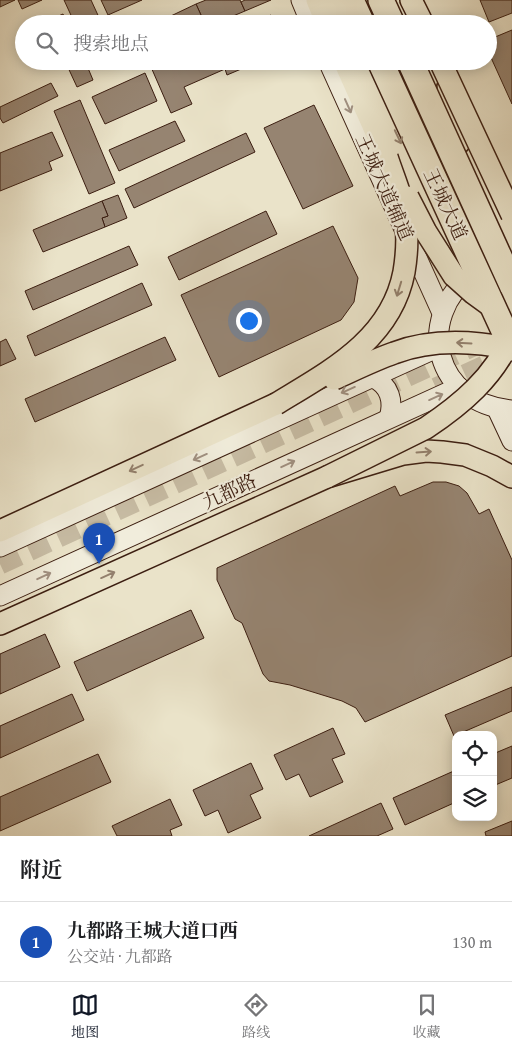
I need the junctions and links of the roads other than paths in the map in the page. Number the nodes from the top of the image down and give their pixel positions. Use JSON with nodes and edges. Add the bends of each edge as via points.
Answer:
{"nodes":[{"id":1,"x":301,"y":0,"type":"edge"},
{"id":2,"x":317,"y":0,"type":"edge"},
{"id":3,"x":335,"y":0,"type":"edge"},
{"id":4,"x":351,"y":0,"type":"edge"},
{"id":5,"x":381,"y":0,"type":"edge"},
{"id":6,"x":394,"y":0,"type":"edge"},
{"id":7,"x":411,"y":0,"type":"edge"},
{"id":8,"x":416,"y":0,"type":"edge"},
{"id":9,"x":307,"y":15,"type":"edge"},
{"id":10,"x":324,"y":15,"type":"edge"},
{"id":11,"x":342,"y":15,"type":"edge"},
{"id":12,"x":358,"y":15,"type":"edge"},
{"id":13,"x":388,"y":15,"type":"edge"},
{"id":14,"x":401,"y":15,"type":"edge"},
{"id":15,"x":418,"y":15,"type":"edge"},
{"id":16,"x":423,"y":15,"type":"edge"},
{"id":17,"x":332,"y":70,"type":"edge"},
{"id":18,"x":348,"y":70,"type":"edge"},
{"id":19,"x":367,"y":70,"type":"edge"},
{"id":20,"x":384,"y":70,"type":"edge"},
{"id":21,"x":414,"y":70,"type":"edge"},
{"id":22,"x":426,"y":70,"type":"edge"},
{"id":23,"x":444,"y":70,"type":"edge"},
{"id":24,"x":446,"y":70,"type":"edge"},
{"id":25,"x":446,"y":70,"type":"edge"},
{"id":26,"x":463,"y":110,"type":"junction"},
{"id":27,"x":459,"y":144,"type":"junction"},
{"id":28,"x":387,"y":157,"type":"junction"},
{"id":29,"x":512,"y":178,"type":"edge"},
{"id":30,"x":512,"y":215,"type":"edge"},
{"id":31,"x":512,"y":261,"type":"edge"},
{"id":32,"x":464,"y":280,"type":"junction"},
{"id":33,"x":512,"y":285,"type":"edge"},
{"id":34,"x":442,"y":313,"type":"junction"},
{"id":35,"x":512,"y":319,"type":"edge"},
{"id":36,"x":512,"y":335,"type":"edge"},
{"id":37,"x":440,"y":347,"type":"junction"},
{"id":38,"x":512,"y":348,"type":"edge"},
{"id":39,"x":373,"y":378,"type":"junction"},
{"id":40,"x":459,"y":387,"type":"junction"},
{"id":41,"x":276,"y":404,"type":"junction"},
{"id":42,"x":505,"y":409,"type":"edge"},
{"id":43,"x":389,"y":418,"type":"junction"},
{"id":44,"x":512,"y":441,"type":"edge"},
{"id":45,"x":326,"y":477,"type":"junction"},
{"id":46,"x":512,"y":477,"type":"edge"},
{"id":47,"x":0,"y":531,"type":"edge"},
{"id":48,"x":0,"y":547,"type":"edge"},
{"id":49,"x":0,"y":596,"type":"edge"},
{"id":50,"x":0,"y":624,"type":"edge"}],
"edges":[{"from":1,"to":9,"type":"main road"},
{"from":2,"to":10,"type":"main road"},
{"from":3,"to":11,"type":"main road"},
{"from":4,"to":12,"type":"highway"},
{"from":5,"to":13,"type":"highway"},
{"from":6,"to":14,"type":"main road"},
{"from":7,"to":15,"type":"main road"},
{"from":8,"to":16,"type":"main road"},
{"from":17,"to":34,"type":"main road","name":"王城大道辅道","one_way":true},
{"from":18,"to":28,"type":"main road"},
{"from":19,"to":32,"type":"main road","name":"王城大道","one_way":true},
{"from":20,"to":38,"type":"highway","name":"王城大道","bridge":true},
{"from":21,"to":33,"type":"highway","name":"王城大道","bridge":true},
{"from":22,"to":27,"type":"main road","name":"王城大道"},
{"from":23,"to":27,"type":"main road"},
{"from":24,"to":26,"type":"main road","bridge":true},
{"from":25,"to":30,"type":"main road"},
{"from":26,"to":29,"type":"main road","bridge":true},
{"from":26,"to":30,"type":"main road","bridge":true},
{"from":27,"to":31,"type":"main road","name":"王城大道"},
{"from":28,"to":35,"type":"main road","bridge":true,"via":[[426,232],[454,276]]},
{"from":28,"to":41,"type":"main road","one_way":true,"bridge":true,"via":[[407,225],[406,262],[396,300],[387,317],[355,353]]},
{"from":31,"to":32,"type":"main road","via":[[487,266]]},
{"from":32,"to":34,"type":"main road","via":[[447,300]]},
{"from":34,"to":37,"type":"main road"},
{"from":36,"to":45,"type":"main road","bridge":true,"via":[[487,376],[446,414],[426,428]]},
{"from":37,"to":39,"type":"main road"},
{"from":37,"to":40,"type":"main road","via":[[445,368]]},
{"from":38,"to":41,"type":"main road","one_way":true,"bridge":true,"via":[[462,343],[420,346],[380,358]]},
{"from":39,"to":43,"type":"main road","via":[[380,381],[390,394],[392,408]]},
{"from":39,"to":48,"type":"main road","one_way":true},
{"from":40,"to":42,"type":"main road","via":[[472,398]]},
{"from":43,"to":40,"type":"main road","name":"九都路","one_way":true},
{"from":41,"to":47,"type":"main road","one_way":true},
{"from":42,"to":44,"type":"main road"},
{"from":49,"to":43,"type":"main road","name":"九都路","one_way":true},
{"from":45,"to":46,"type":"main road","one_way":true,"bridge":true,"via":[[403,454],[426,452],[474,458]]},
{"from":50,"to":45,"type":"main road","one_way":true}]}
